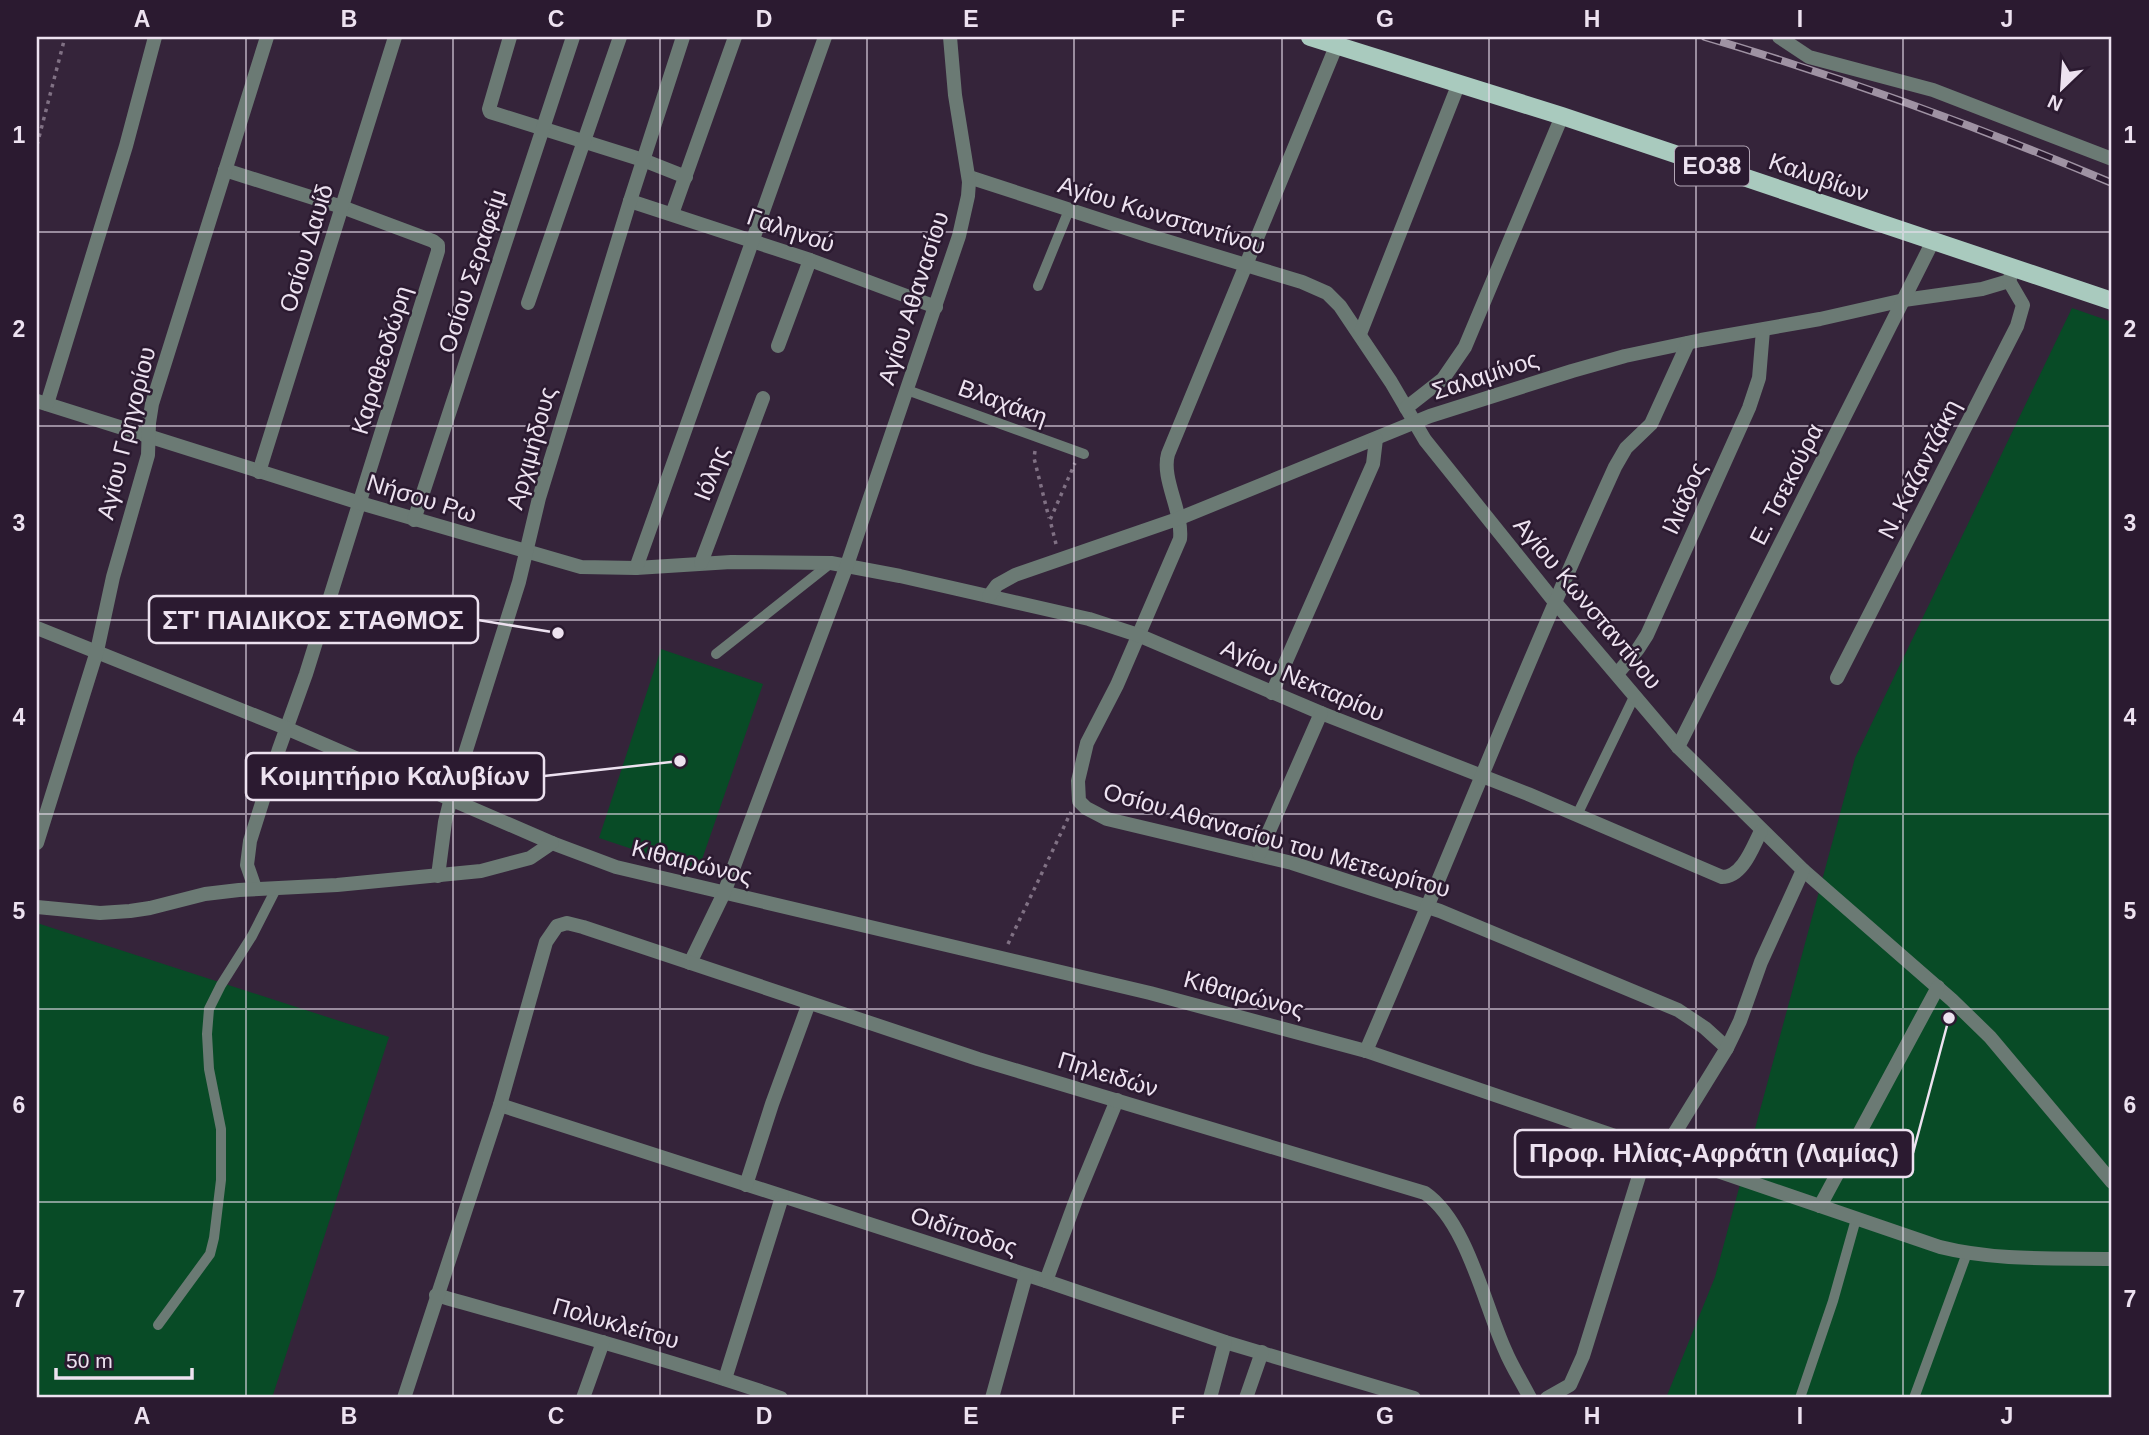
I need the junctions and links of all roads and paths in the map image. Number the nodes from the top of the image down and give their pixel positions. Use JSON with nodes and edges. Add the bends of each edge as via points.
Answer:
{"nodes":[{"id":1,"x":65,"y":37,"type":"edge"},
{"id":2,"x":155,"y":37,"type":"edge"},
{"id":3,"x":267,"y":37,"type":"edge"},
{"id":4,"x":395,"y":37,"type":"edge"},
{"id":5,"x":510,"y":37,"type":"edge"},
{"id":6,"x":573,"y":37,"type":"edge"},
{"id":7,"x":620,"y":37,"type":"edge"},
{"id":8,"x":683,"y":37,"type":"edge"},
{"id":9,"x":735,"y":37,"type":"edge"},
{"id":10,"x":825,"y":37,"type":"edge"},
{"id":11,"x":950,"y":37,"type":"edge"},
{"id":12,"x":1310,"y":37,"type":"edge"},
{"id":13,"x":1779,"y":37,"type":"edge"},
{"id":14,"x":1337,"y":44,"type":"junction"},
{"id":15,"x":1459,"y":83,"type":"junction"},
{"id":16,"x":1562,"y":116,"type":"junction"},
{"id":17,"x":543,"y":129,"type":"junction"},
{"id":18,"x":583,"y":142,"type":"junction"},
{"id":19,"x":37,"y":145,"type":"edge"},
{"id":20,"x":2112,"y":159,"type":"edge"},
{"id":21,"x":643,"y":160,"type":"junction"},
{"id":22,"x":225,"y":170,"type":"junction"},
{"id":23,"x":686,"y":177,"type":"junction"},
{"id":24,"x":969,"y":177,"type":"junction"},
{"id":25,"x":630,"y":201,"type":"junction"},
{"id":26,"x":342,"y":207,"type":"junction"},
{"id":27,"x":1069,"y":209,"type":"junction"},
{"id":28,"x":672,"y":214,"type":"junction"},
{"id":29,"x":753,"y":240,"type":"junction"},
{"id":30,"x":1933,"y":241,"type":"junction"},
{"id":31,"x":810,"y":260,"type":"junction"},
{"id":32,"x":1246,"y":265,"type":"junction"},
{"id":33,"x":2011,"y":275,"type":"junction"},
{"id":34,"x":1038,"y":286,"type":"dead end"},
{"id":35,"x":1904,"y":300,"type":"junction"},
{"id":36,"x":2112,"y":302,"type":"edge"},
{"id":37,"x":528,"y":303,"type":"dead end"},
{"id":38,"x":936,"y":307,"type":"junction"},
{"id":39,"x":1763,"y":330,"type":"junction"},
{"id":40,"x":1360,"y":334,"type":"junction"},
{"id":41,"x":1688,"y":343,"type":"junction"},
{"id":42,"x":778,"y":346,"type":"dead end"},
{"id":43,"x":907,"y":390,"type":"junction"},
{"id":44,"x":763,"y":398,"type":"dead end"},
{"id":45,"x":42,"y":403,"type":"edge"},
{"id":46,"x":1406,"y":408,"type":"junction"},
{"id":47,"x":1414,"y":422,"type":"junction"},
{"id":48,"x":148,"y":436,"type":"junction"},
{"id":49,"x":1036,"y":437,"type":"junction"},
{"id":50,"x":1376,"y":439,"type":"junction"},
{"id":51,"x":1081,"y":453,"type":"joint"},
{"id":52,"x":259,"y":472,"type":"junction"},
{"id":53,"x":360,"y":503,"type":"junction"},
{"id":54,"x":1180,"y":518,"type":"junction"},
{"id":55,"x":414,"y":520,"type":"junction"},
{"id":56,"x":1050,"y":520,"type":"junction"},
{"id":57,"x":526,"y":552,"type":"junction"},
{"id":58,"x":1060,"y":559,"type":"junction"},
{"id":59,"x":701,"y":563,"type":"junction"},
{"id":60,"x":831,"y":564,"type":"junction"},
{"id":61,"x":847,"y":565,"type":"junction"},
{"id":62,"x":636,"y":568,"type":"junction"},
{"id":63,"x":989,"y":596,"type":"junction"},
{"id":64,"x":1554,"y":601,"type":"junction"},
{"id":65,"x":37,"y":628,"type":"edge"},
{"id":66,"x":1138,"y":635,"type":"junction"},
{"id":67,"x":97,"y":651,"type":"junction"},
{"id":68,"x":716,"y":654,"type":"dead end"},
{"id":69,"x":1617,"y":674,"type":"junction"},
{"id":70,"x":1837,"y":678,"type":"dead end"},
{"id":71,"x":1272,"y":693,"type":"junction"},
{"id":72,"x":1634,"y":697,"type":"junction"},
{"id":73,"x":1321,"y":713,"type":"junction"},
{"id":74,"x":286,"y":728,"type":"junction"},
{"id":75,"x":1678,"y":747,"type":"junction"},
{"id":76,"x":1482,"y":775,"type":"junction"},
{"id":77,"x":451,"y":798,"type":"junction"},
{"id":78,"x":1079,"y":801,"type":"junction"},
{"id":79,"x":1577,"y":815,"type":"junction"},
{"id":80,"x":1761,"y":831,"type":"junction"},
{"id":81,"x":37,"y":843,"type":"edge"},
{"id":82,"x":552,"y":843,"type":"junction"},
{"id":83,"x":1259,"y":855,"type":"junction"},
{"id":84,"x":1803,"y":870,"type":"junction"},
{"id":85,"x":438,"y":876,"type":"junction"},
{"id":86,"x":277,"y":887,"type":"junction"},
{"id":87,"x":255,"y":888,"type":"junction"},
{"id":88,"x":724,"y":893,"type":"junction"},
{"id":89,"x":37,"y":907,"type":"edge"},
{"id":90,"x":1428,"y":907,"type":"junction"},
{"id":91,"x":1001,"y":959,"type":"junction"},
{"id":92,"x":690,"y":962,"type":"junction"},
{"id":93,"x":1938,"y":987,"type":"junction"},
{"id":94,"x":809,"y":1003,"type":"junction"},
{"id":95,"x":1727,"y":1048,"type":"junction"},
{"id":96,"x":1366,"y":1051,"type":"junction"},
{"id":97,"x":1117,"y":1100,"type":"junction"},
{"id":98,"x":500,"y":1105,"type":"junction"},
{"id":99,"x":1655,"y":1149,"type":"junction"},
{"id":100,"x":2112,"y":1182,"type":"edge"},
{"id":101,"x":746,"y":1185,"type":"junction"},
{"id":102,"x":782,"y":1197,"type":"junction"},
{"id":103,"x":1820,"y":1206,"type":"junction"},
{"id":104,"x":1856,"y":1219,"type":"junction"},
{"id":105,"x":1967,"y":1253,"type":"junction"},
{"id":106,"x":2112,"y":1259,"type":"edge"},
{"id":107,"x":1026,"y":1275,"type":"junction"},
{"id":108,"x":1046,"y":1281,"type":"junction"},
{"id":109,"x":436,"y":1295,"type":"junction"},
{"id":110,"x":158,"y":1325,"type":"dead end"},
{"id":111,"x":603,"y":1342,"type":"junction"},
{"id":112,"x":1225,"y":1342,"type":"junction"},
{"id":113,"x":1262,"y":1352,"type":"junction"},
{"id":114,"x":725,"y":1379,"type":"junction"},
{"id":115,"x":404,"y":1398,"type":"edge"},
{"id":116,"x":583,"y":1398,"type":"edge"},
{"id":117,"x":782,"y":1398,"type":"edge"},
{"id":118,"x":992,"y":1398,"type":"edge"},
{"id":119,"x":1210,"y":1398,"type":"edge"},
{"id":120,"x":1246,"y":1398,"type":"edge"},
{"id":121,"x":1414,"y":1398,"type":"edge"},
{"id":122,"x":1530,"y":1398,"type":"edge"},
{"id":123,"x":1547,"y":1398,"type":"edge"},
{"id":124,"x":1800,"y":1398,"type":"edge"},
{"id":125,"x":1914,"y":1398,"type":"edge"}],
"edges":[{"from":1,"to":19,"type":"path"},
{"from":2,"to":45,"type":"street","via":[[126,146]]},
{"from":3,"to":22,"type":"street","name":"Αγίου Γρηγορίου"},
{"from":4,"to":26,"type":"street","name":"Οσίου Δαυίδ"},
{"from":5,"to":17,"type":"street","via":[[489,109]]},
{"from":6,"to":17,"type":"street","name":"Οσίου Σεραφείμ"},
{"from":7,"to":18,"type":"street"},
{"from":8,"to":21,"type":"street","name":"Αρχιμήδους"},
{"from":9,"to":23,"type":"street"},
{"from":10,"to":29,"type":"street"},
{"from":11,"to":24,"type":"street","name":"Αγίου Αθανασίου"},
{"from":12,"to":14,"type":"main road","name":"Καλυβίων","number":"ΕΟ38"},
{"from":13,"to":20,"type":"street","via":[[1809,57],[1933,90]]},
{"from":14,"to":15,"type":"main road","name":"Καλυβίων","number":"ΕΟ38"},
{"from":14,"to":32,"type":"street"},
{"from":15,"to":16,"type":"main road","name":"Καλυβίων","number":"ΕΟ38"},
{"from":15,"to":40,"type":"street"},
{"from":16,"to":30,"type":"main road","name":"Καλυβίων","number":"ΕΟ38"},
{"from":16,"to":46,"type":"street","via":[[1465,348],[1443,379]]},
{"from":17,"to":18,"type":"street"},
{"from":17,"to":55,"type":"street","name":"Οσίου Σεραφείμ"},
{"from":18,"to":21,"type":"street"},
{"from":18,"to":37,"type":"street"},
{"from":21,"to":23,"type":"street"},
{"from":21,"to":25,"type":"street","name":"Αρχιμήδους"},
{"from":22,"to":26,"type":"street"},
{"from":22,"to":48,"type":"street","name":"Αγίου Γρηγορίου","via":[[152,404]]},
{"from":23,"to":28,"type":"street"},
{"from":24,"to":27,"type":"street","name":"Αγίου Κωνσταντίνου"},
{"from":24,"to":38,"type":"street","name":"Αγίου Αθανασίου","via":[[960,236]]},
{"from":25,"to":28,"type":"street","name":"Γαληνού"},
{"from":25,"to":57,"type":"street","name":"Αρχιμήδους"},
{"from":26,"to":52,"type":"street","name":"Οσίου Δαυίδ"},
{"from":26,"to":53,"type":"street","name":"Καραθεοδώρη","via":[[438,245]]},
{"from":27,"to":32,"type":"street","name":"Αγίου Κωνσταντίνου"},
{"from":27,"to":34,"type":"lane"},
{"from":28,"to":29,"type":"street","name":"Γαληνού"},
{"from":29,"to":31,"type":"street","name":"Γαληνού"},
{"from":29,"to":62,"type":"street"},
{"from":30,"to":33,"type":"main road","name":"Καλυβίων","number":"ΕΟ38"},
{"from":30,"to":35,"type":"street","name":"Ε. Τσεκούρα"},
{"from":31,"to":38,"type":"street","name":"Γαληνού"},
{"from":31,"to":42,"type":"street"},
{"from":32,"to":40,"type":"street","name":"Αγίου Κωνσταντίνου","via":[[1327,293]]},
{"from":32,"to":54,"type":"street","via":[[1167,458]]},
{"from":33,"to":35,"type":"street","name":"Σαλαμίνος","via":[[1982,289]]},
{"from":33,"to":36,"type":"main road","name":"Καλυβίων","number":"ΕΟ38"},
{"from":33,"to":70,"type":"street","name":"Ν. Καζαντζάκη","via":[[2023,305],[2017,326]]},
{"from":35,"to":39,"type":"street","name":"Σαλαμίνος"},
{"from":35,"to":75,"type":"street","name":"Ε. Τσεκούρα"},
{"from":38,"to":43,"type":"street","name":"Αγίου Αθανασίου"},
{"from":39,"to":41,"type":"street","name":"Σαλαμίνος"},
{"from":39,"to":69,"type":"street","name":"Ιλιάδος","via":[[1759,378],[1749,408],[1647,635]]},
{"from":40,"to":46,"type":"street","name":"Αγίου Κωνσταντίνου"},
{"from":41,"to":47,"type":"street","name":"Σαλαμίνος","via":[[1572,371]]},
{"from":41,"to":64,"type":"street","via":[[1651,424],[1626,448],[1615,467]]},
{"from":43,"to":49,"type":"lane","name":"Βλαχάκη"},
{"from":43,"to":61,"type":"street","name":"Αγίου Αθανασίου"},
{"from":44,"to":59,"type":"street","name":"Ιόλης"},
{"from":45,"to":48,"type":"street","name":"Νήσου Ρω"},
{"from":46,"to":47,"type":"street","name":"Αγίου Κωνσταντίνου"},
{"from":47,"to":50,"type":"street","name":"Σαλαμίνος"},
{"from":47,"to":64,"type":"street","name":"Αγίου Κωνσταντίνου"},
{"from":48,"to":52,"type":"street","name":"Νήσου Ρω"},
{"from":48,"to":67,"type":"street","name":"Αγίου Γρηγορίου","via":[[148,455]]},
{"from":49,"to":51,"type":"lane","name":"Βλαχάκη"},
{"from":49,"to":56,"type":"path","via":[[1034,458]]},
{"from":50,"to":54,"type":"street","name":"Σαλαμίνος"},
{"from":50,"to":71,"type":"street","via":[[1373,464]]},
{"from":51,"to":56,"type":"path"},
{"from":52,"to":53,"type":"street","name":"Νήσου Ρω"},
{"from":53,"to":55,"type":"street","name":"Νήσου Ρω"},
{"from":53,"to":74,"type":"street","name":"Καραθεοδώρη"},
{"from":54,"to":58,"type":"street","name":"Σαλαμίνος"},
{"from":54,"to":66,"type":"street","via":[[1180,539]]},
{"from":55,"to":57,"type":"street","name":"Νήσου Ρω"},
{"from":56,"to":58,"type":"path"},
{"from":57,"to":62,"type":"street","name":"Νήσου Ρω","via":[[581,567]]},
{"from":57,"to":77,"type":"street","name":"Αρχιμήδους"},
{"from":58,"to":63,"type":"street","name":"Σαλαμίνος","via":[[1005,579]]},
{"from":59,"to":60,"type":"street","name":"Νήσου Ρω"},
{"from":59,"to":62,"type":"street","name":"Νήσου Ρω"},
{"from":60,"to":61,"type":"street","name":"Νήσου Ρω"},
{"from":60,"to":68,"type":"lane"},
{"from":61,"to":63,"type":"street","name":"Αγίου Νεκταρίου"},
{"from":61,"to":88,"type":"street","name":"Αγίου Αθανασίου"},
{"from":63,"to":66,"type":"street","name":"Αγίου Νεκταρίου"},
{"from":64,"to":69,"type":"street","name":"Αγίου Κωνσταντίνου"},
{"from":64,"to":76,"type":"street"},
{"from":65,"to":67,"type":"street","name":"Κιθαιρώνος"},
{"from":66,"to":71,"type":"street","name":"Αγίου Νεκταρίου"},
{"from":66,"to":78,"type":"street","via":[[1087,743],[1077,781]]},
{"from":67,"to":74,"type":"street","name":"Κιθαιρώνος"},
{"from":67,"to":81,"type":"street","name":"Αγίου Γρηγορίου"},
{"from":69,"to":72,"type":"street","name":"Αγίου Κωνσταντίνου"},
{"from":71,"to":73,"type":"street","name":"Αγίου Νεκταρίου"},
{"from":72,"to":75,"type":"street","name":"Αγίου Κωνσταντίνου"},
{"from":72,"to":79,"type":"lane"},
{"from":73,"to":76,"type":"street","name":"Αγίου Νεκταρίου"},
{"from":73,"to":83,"type":"street"},
{"from":74,"to":77,"type":"street","name":"Κιθαιρώνος"},
{"from":74,"to":87,"type":"street","name":"Καραθεοδώρη","via":[[247,854]]},
{"from":75,"to":80,"type":"street","name":"Αγίου Κωνσταντίνου"},
{"from":76,"to":79,"type":"street","name":"Αγίου Νεκταρίου"},
{"from":76,"to":90,"type":"street"},
{"from":77,"to":82,"type":"street","name":"Κιθαιρώνος"},
{"from":77,"to":85,"type":"street","name":"Αρχιμήδους"},
{"from":78,"to":83,"type":"street","name":"Οσίου Αθανασίου του Μετεωρίτου","via":[[1107,818]]},
{"from":78,"to":91,"type":"path","via":[[1067,817]]},
{"from":79,"to":80,"type":"street","name":"Αγίου Νεκταρίου","via":[[1722,877],[1729,877],[1741,866]]},
{"from":80,"to":84,"type":"street","name":"Αγίου Κωνσταντίνου"},
{"from":82,"to":85,"type":"street","via":[[530,858],[506,865]]},
{"from":82,"to":88,"type":"street","name":"Κιθαιρώνος","via":[[640,874]]},
{"from":83,"to":90,"type":"street","name":"Οσίου Αθανασίου του Μετεωρίτου"},
{"from":84,"to":93,"type":"street","name":"Αγίου Κωνσταντίνου"},
{"from":84,"to":95,"type":"street"},
{"from":85,"to":86,"type":"street"},
{"from":86,"to":87,"type":"street"},
{"from":86,"to":110,"type":"lane","via":[[209,1009],[209,1069],[220,1129],[215,1238],[210,1254]]},
{"from":87,"to":89,"type":"street","via":[[130,911]]},
{"from":88,"to":91,"type":"street","name":"Κιθαιρώνος"},
{"from":88,"to":92,"type":"street","name":"Αγίου Αθανασίου"},
{"from":90,"to":95,"type":"street","name":"Οσίου Αθανασίου του Μετεωρίτου","via":[[1678,1010]]},
{"from":90,"to":96,"type":"street"},
{"from":91,"to":96,"type":"street","name":"Κιθαιρώνος"},
{"from":92,"to":94,"type":"street","name":"Πηλειδών"},
{"from":92,"to":98,"type":"street","name":"Πηλειδών","via":[[583,927],[557,926],[546,942]]},
{"from":93,"to":100,"type":"street","name":"Αγίου Κωνσταντίνου","via":[[1990,1037]]},
{"from":93,"to":103,"type":"street"},
{"from":94,"to":97,"type":"street","name":"Πηλειδών"},
{"from":94,"to":101,"type":"street"},
{"from":95,"to":99,"type":"street","via":[[1707,1083]]},
{"from":96,"to":99,"type":"street","name":"Κιθαιρώνος"},
{"from":97,"to":108,"type":"street"},
{"from":97,"to":122,"type":"street","name":"Πηλειδών","via":[[1425,1193],[1437,1201],[1459,1235],[1505,1351]]},
{"from":98,"to":101,"type":"street","name":"Οιδίποδος"},
{"from":98,"to":109,"type":"street"},
{"from":99,"to":103,"type":"street","name":"Κιθαιρώνος"},
{"from":99,"to":123,"type":"street","via":[[1583,1356],[1570,1385]]},
{"from":101,"to":102,"type":"street","name":"Οιδίποδος"},
{"from":102,"to":107,"type":"street","name":"Οιδίποδος"},
{"from":102,"to":114,"type":"street"},
{"from":103,"to":104,"type":"street","name":"Κιθαιρώνος"},
{"from":104,"to":105,"type":"street","name":"Κιθαιρώνος"},
{"from":104,"to":124,"type":"lane"},
{"from":105,"to":106,"type":"street","name":"Κιθαιρώνος"},
{"from":105,"to":125,"type":"lane"},
{"from":107,"to":108,"type":"street","name":"Οιδίποδος"},
{"from":107,"to":118,"type":"street"},
{"from":108,"to":112,"type":"street","name":"Οιδίποδος"},
{"from":109,"to":111,"type":"street","name":"Πολυκλείτου"},
{"from":109,"to":115,"type":"street"},
{"from":111,"to":114,"type":"street","name":"Πολυκλείτου"},
{"from":111,"to":116,"type":"street"},
{"from":112,"to":113,"type":"street","name":"Οιδίποδος"},
{"from":112,"to":119,"type":"street"},
{"from":113,"to":120,"type":"street"},
{"from":113,"to":121,"type":"street","name":"Οιδίποδος"},
{"from":114,"to":117,"type":"street","name":"Πολυκλείτου"}]}
